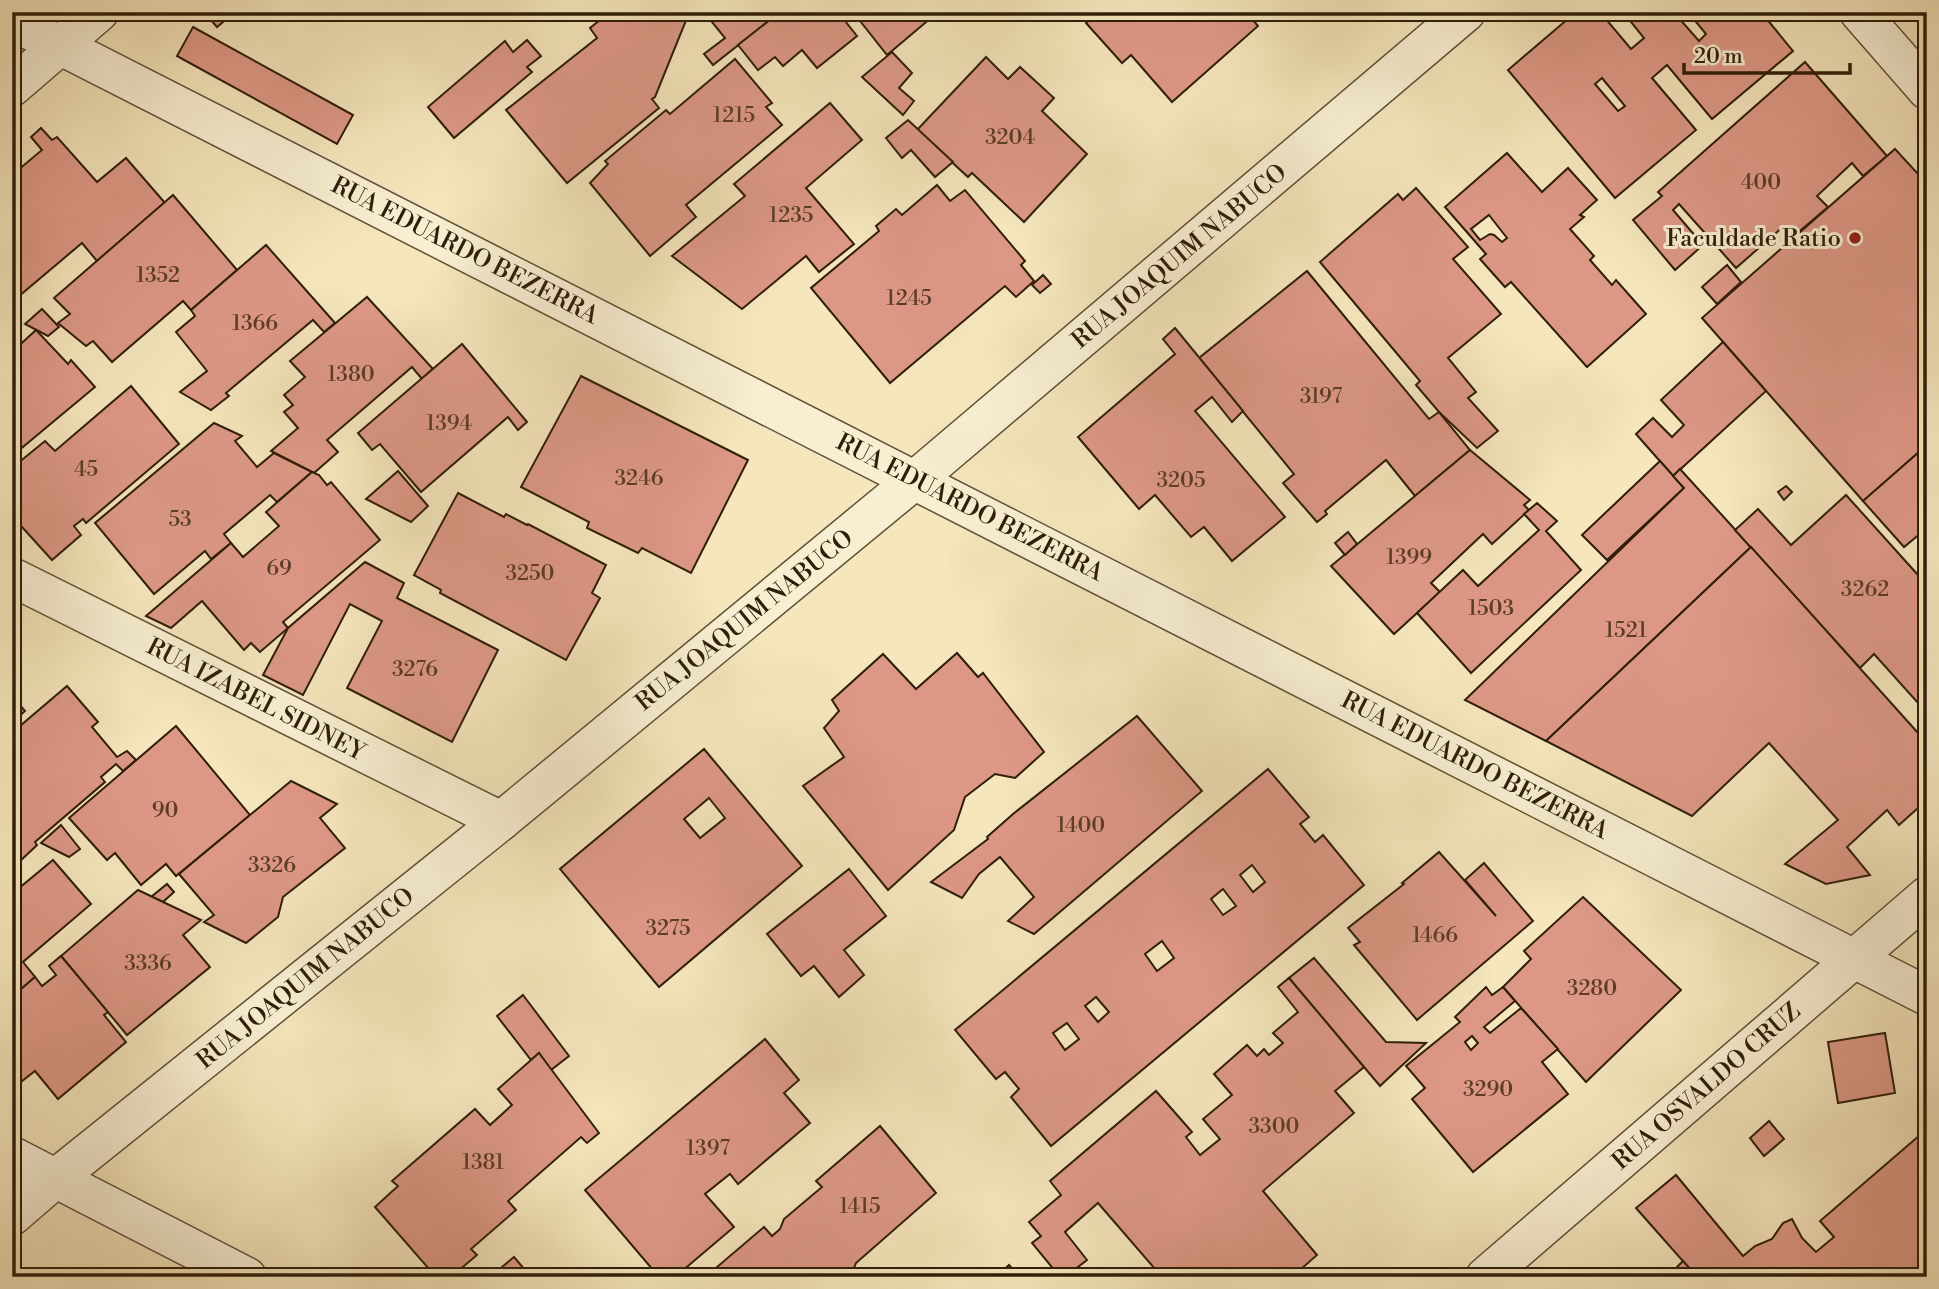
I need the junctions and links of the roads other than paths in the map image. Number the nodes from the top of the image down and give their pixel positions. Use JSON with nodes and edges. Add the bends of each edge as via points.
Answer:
{"nodes":[{"id":1,"x":99,"y":12,"type":"edge"},
{"id":2,"x":1466,"y":12,"type":"edge"},
{"id":3,"x":1859,"y":12,"type":"edge"},
{"id":4,"x":12,"y":21,"type":"edge"},
{"id":5,"x":61,"y":45,"type":"junction"},
{"id":6,"x":12,"y":87,"type":"edge"},
{"id":7,"x":1927,"y":90,"type":"edge"},
{"id":8,"x":916,"y":479,"type":"junction"},
{"id":9,"x":12,"y":578,"type":"edge"},
{"id":10,"x":501,"y":821,"type":"junction"},
{"id":11,"x":1927,"y":896,"type":"edge"},
{"id":12,"x":1853,"y":958,"type":"junction"},
{"id":13,"x":1927,"y":996,"type":"edge"},
{"id":14,"x":12,"y":1156,"type":"edge"},
{"id":15,"x":56,"y":1178,"type":"junction"},
{"id":16,"x":12,"y":1216,"type":"edge"},
{"id":17,"x":247,"y":1277,"type":"edge"},
{"id":18,"x":1486,"y":1277,"type":"edge"}],
"edges":[{"from":1,"to":5,"type":"street"},
{"from":2,"to":8,"type":"street","name":"RUA JOAQUIM NABUCO"},
{"from":3,"to":7,"type":"street"},
{"from":4,"to":5,"type":"street","name":"RUA EDUARDO BEZERRA"},
{"from":5,"to":6,"type":"street"},
{"from":5,"to":8,"type":"street","name":"RUA EDUARDO BEZERRA"},
{"from":8,"to":10,"type":"street","name":"RUA JOAQUIM NABUCO"},
{"from":8,"to":12,"type":"street","name":"RUA EDUARDO BEZERRA"},
{"from":9,"to":10,"type":"street","name":"RUA IZABEL SIDNEY"},
{"from":10,"to":15,"type":"street","name":"RUA JOAQUIM NABUCO"},
{"from":11,"to":12,"type":"street","name":"RUA OSVALDO CRUZ"},
{"from":12,"to":13,"type":"street","name":"RUA EDUARDO BEZERRA"},
{"from":12,"to":18,"type":"street","name":"RUA OSVALDO CRUZ"},
{"from":14,"to":15,"type":"street"},
{"from":15,"to":16,"type":"street","name":"RUA JOAQUIM NABUCO"},
{"from":15,"to":17,"type":"street"}]}
